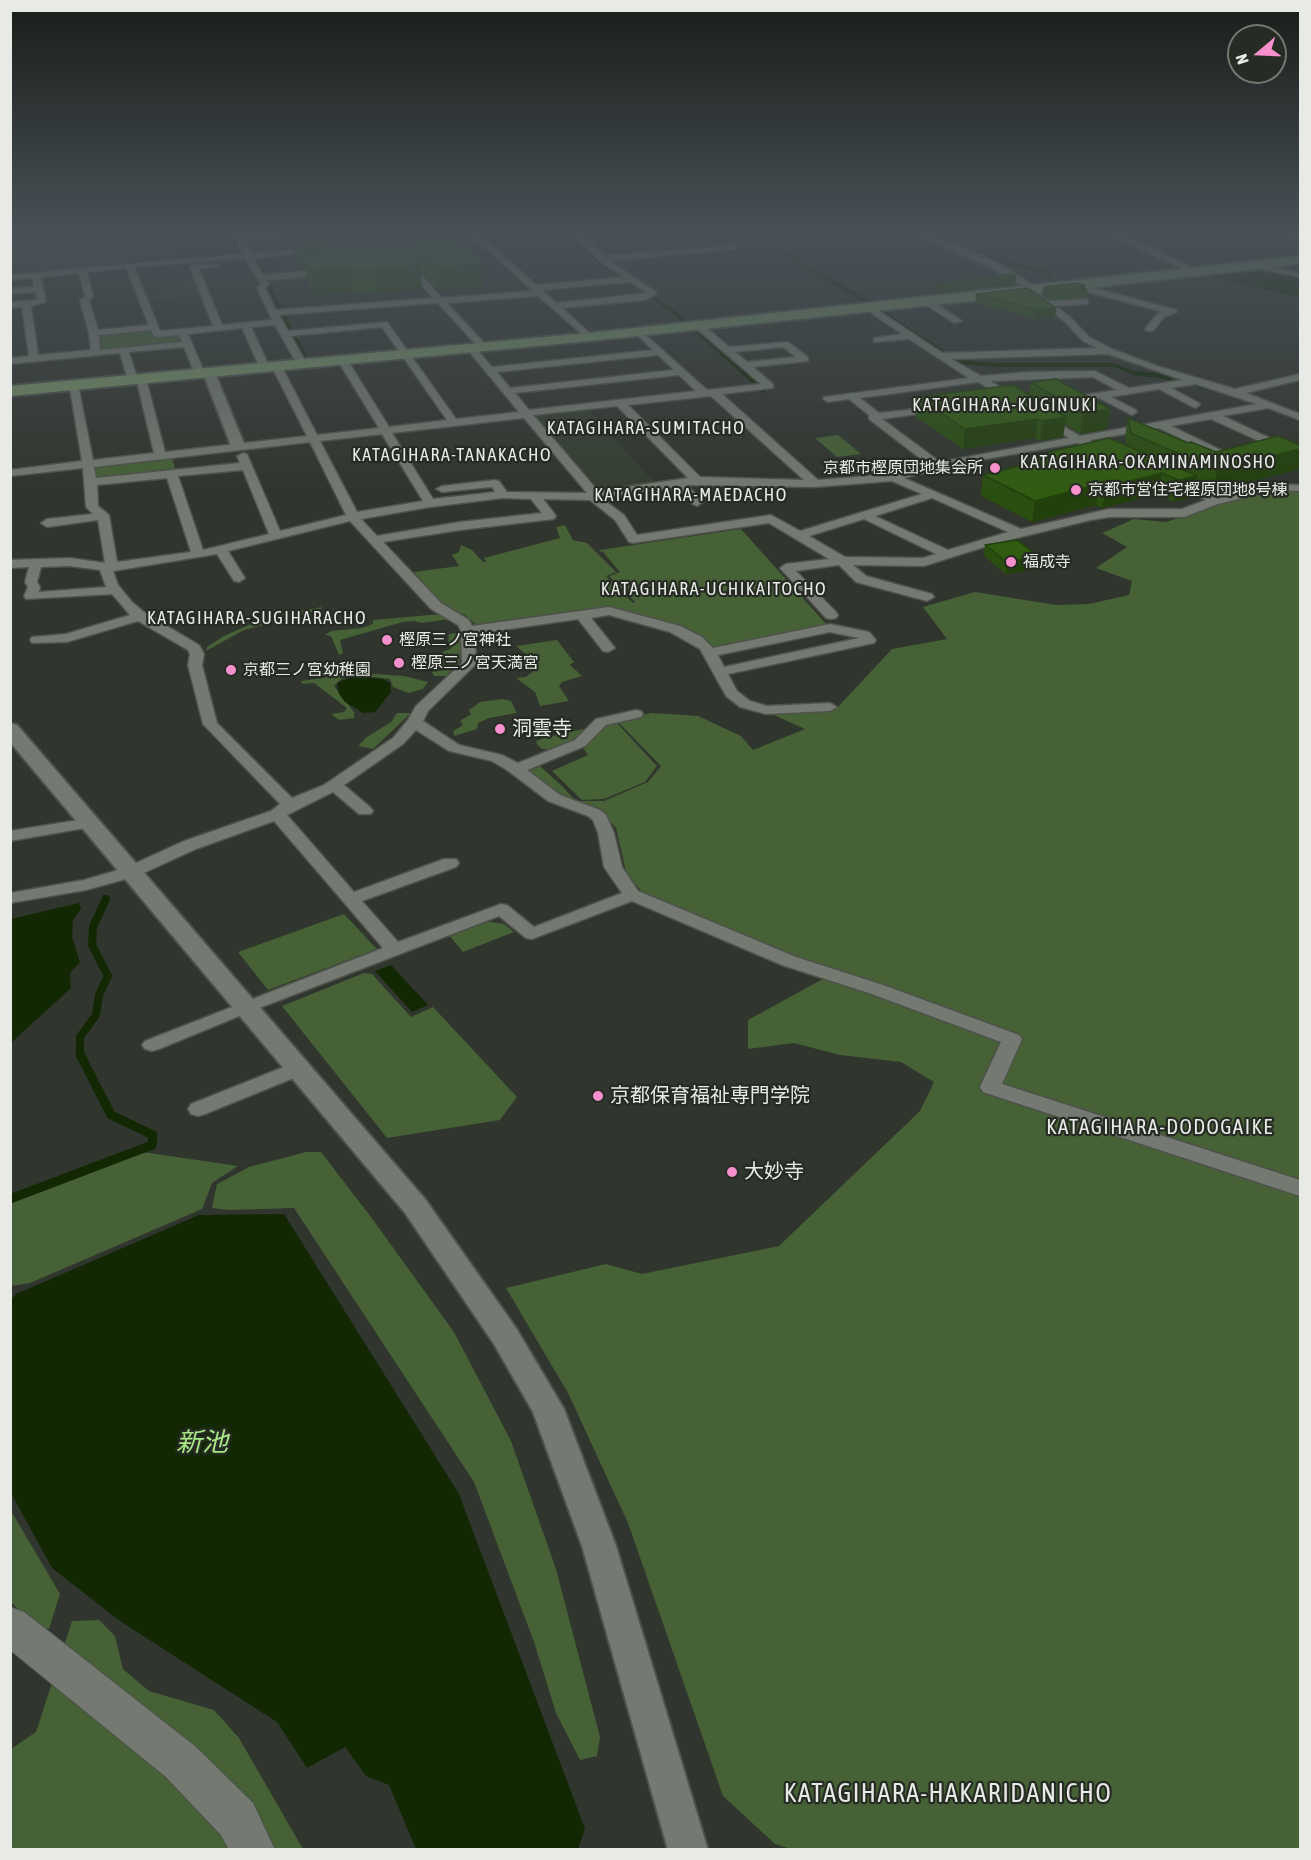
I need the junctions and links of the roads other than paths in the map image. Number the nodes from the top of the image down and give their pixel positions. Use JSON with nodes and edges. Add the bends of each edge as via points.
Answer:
{"nodes":[{"id":1,"x":28,"y":321,"type":"edge"},
{"id":2,"x":90,"y":321,"type":"edge"},
{"id":3,"x":152,"y":321,"type":"edge"},
{"id":4,"x":216,"y":321,"type":"edge"},
{"id":5,"x":457,"y":321,"type":"edge"},
{"id":6,"x":572,"y":321,"type":"edge"},
{"id":7,"x":740,"y":321,"type":"edge"},
{"id":8,"x":890,"y":321,"type":"edge"},
{"id":9,"x":1067,"y":321,"type":"edge"},
{"id":10,"x":1156,"y":321,"type":"edge"},
{"id":11,"x":278,"y":322,"type":"joint"},
{"id":12,"x":698,"y":325,"type":"junction"},
{"id":13,"x":246,"y":326,"type":"junction"},
{"id":14,"x":154,"y":327,"type":"junction"},
{"id":15,"x":219,"y":328,"type":"junction"},
{"id":16,"x":1150,"y":329,"type":"dead end"},
{"id":17,"x":182,"y":332,"type":"junction"},
{"id":18,"x":638,"y":332,"type":"junction"},
{"id":19,"x":94,"y":333,"type":"junction"},
{"id":20,"x":290,"y":333,"type":"junction"},
{"id":21,"x":913,"y":336,"type":"junction"},
{"id":22,"x":589,"y":337,"type":"junction"},
{"id":23,"x":1109,"y":338,"type":"dead end"},
{"id":24,"x":1086,"y":339,"type":"junction"},
{"id":25,"x":877,"y":340,"type":"dead end"},
{"id":26,"x":188,"y":344,"type":"junction"},
{"id":27,"x":478,"y":345,"type":"junction"},
{"id":28,"x":124,"y":350,"type":"junction"},
{"id":29,"x":727,"y":350,"type":"junction"},
{"id":30,"x":1109,"y":351,"type":"junction"},
{"id":31,"x":660,"y":352,"type":"junction"},
{"id":32,"x":96,"y":353,"type":"junction"},
{"id":33,"x":407,"y":354,"type":"junction"},
{"id":34,"x":939,"y":356,"type":"junction"},
{"id":35,"x":34,"y":359,"type":"junction"},
{"id":36,"x":10,"y":361,"type":"edge"},
{"id":37,"x":343,"y":361,"type":"junction"},
{"id":38,"x":302,"y":364,"type":"junction"},
{"id":39,"x":744,"y":365,"type":"junction"},
{"id":40,"x":271,"y":368,"type":"junction"},
{"id":41,"x":490,"y":370,"type":"junction"},
{"id":42,"x":681,"y":372,"type":"junction"},
{"id":43,"x":205,"y":373,"type":"junction"},
{"id":44,"x":66,"y":374,"type":"junction"},
{"id":45,"x":981,"y":378,"type":"junction"},
{"id":46,"x":1298,"y":379,"type":"edge"},
{"id":47,"x":137,"y":380,"type":"junction"},
{"id":48,"x":1195,"y":381,"type":"junction"},
{"id":49,"x":1160,"y":386,"type":"junction"},
{"id":50,"x":10,"y":391,"type":"edge"},
{"id":51,"x":508,"y":391,"type":"junction"},
{"id":52,"x":1128,"y":391,"type":"junction"},
{"id":53,"x":709,"y":392,"type":"junction"},
{"id":54,"x":1235,"y":392,"type":"junction"},
{"id":55,"x":1101,"y":395,"type":"junction"},
{"id":56,"x":851,"y":396,"type":"junction"},
{"id":57,"x":1081,"y":398,"type":"edge"},
{"id":58,"x":828,"y":399,"type":"dead end"},
{"id":59,"x":1013,"y":399,"type":"junction"},
{"id":60,"x":992,"y":401,"type":"edge"},
{"id":61,"x":620,"y":403,"type":"junction"},
{"id":62,"x":1195,"y":405,"type":"dead end"},
{"id":63,"x":1270,"y":405,"type":"junction"},
{"id":64,"x":950,"y":406,"type":"edge"},
{"id":65,"x":1029,"y":408,"type":"edge"},
{"id":66,"x":1132,"y":412,"type":"dead end"},
{"id":67,"x":527,"y":414,"type":"junction"},
{"id":68,"x":1038,"y":414,"type":"edge"},
{"id":69,"x":1214,"y":416,"type":"junction"},
{"id":70,"x":878,"y":417,"type":"junction"},
{"id":71,"x":1300,"y":417,"type":"edge"},
{"id":72,"x":454,"y":423,"type":"junction"},
{"id":73,"x":1161,"y":425,"type":"junction"},
{"id":74,"x":384,"y":430,"type":"junction"},
{"id":75,"x":313,"y":438,"type":"junction"},
{"id":76,"x":1078,"y":440,"type":"junction"},
{"id":77,"x":1220,"y":441,"type":"dead end"},
{"id":78,"x":1272,"y":443,"type":"edge"},
{"id":79,"x":1200,"y":444,"type":"junction"},
{"id":80,"x":238,"y":446,"type":"junction"},
{"id":81,"x":160,"y":455,"type":"junction"},
{"id":82,"x":1223,"y":455,"type":"edge"},
{"id":83,"x":1119,"y":457,"type":"edge"},
{"id":84,"x":87,"y":464,"type":"junction"},
{"id":85,"x":248,"y":466,"type":"junction"},
{"id":86,"x":938,"y":466,"type":"junction"},
{"id":87,"x":10,"y":473,"type":"edge"},
{"id":88,"x":171,"y":473,"type":"junction"},
{"id":89,"x":893,"y":477,"type":"junction"},
{"id":90,"x":1166,"y":478,"type":"edge"},
{"id":91,"x":697,"y":480,"type":"junction"},
{"id":92,"x":91,"y":482,"type":"junction"},
{"id":93,"x":678,"y":483,"type":"junction"},
{"id":94,"x":815,"y":484,"type":"junction"},
{"id":95,"x":1300,"y":489,"type":"edge"},
{"id":96,"x":422,"y":492,"type":"junction"},
{"id":97,"x":503,"y":495,"type":"junction"},
{"id":98,"x":534,"y":495,"type":"junction"},
{"id":99,"x":930,"y":495,"type":"junction"},
{"id":100,"x":595,"y":496,"type":"junction"},
{"id":101,"x":1216,"y":500,"type":"junction"},
{"id":102,"x":697,"y":502,"type":"dead end"},
{"id":103,"x":430,"y":503,"type":"junction"},
{"id":104,"x":864,"y":515,"type":"junction"},
{"id":105,"x":103,"y":516,"type":"junction"},
{"id":106,"x":353,"y":517,"type":"junction"},
{"id":107,"x":47,"y":523,"type":"dead end"},
{"id":108,"x":1020,"y":533,"type":"junction"},
{"id":109,"x":276,"y":535,"type":"junction"},
{"id":110,"x":801,"y":535,"type":"junction"},
{"id":111,"x":374,"y":540,"type":"junction"},
{"id":112,"x":221,"y":550,"type":"junction"},
{"id":113,"x":946,"y":554,"type":"junction"},
{"id":114,"x":198,"y":555,"type":"junction"},
{"id":115,"x":842,"y":561,"type":"junction"},
{"id":116,"x":36,"y":563,"type":"junction"},
{"id":117,"x":10,"y":564,"type":"edge"},
{"id":118,"x":109,"y":567,"type":"junction"},
{"id":119,"x":239,"y":578,"type":"dead end"},
{"id":120,"x":115,"y":590,"type":"junction"},
{"id":121,"x":927,"y":597,"type":"dead end"},
{"id":122,"x":582,"y":615,"type":"junction"},
{"id":123,"x":831,"y":615,"type":"dead end"},
{"id":124,"x":140,"y":616,"type":"junction"},
{"id":125,"x":468,"y":631,"type":"junction"},
{"id":126,"x":45,"y":637,"type":"dead end"},
{"id":127,"x":608,"y":648,"type":"dead end"},
{"id":128,"x":709,"y":652,"type":"junction"},
{"id":129,"x":719,"y":672,"type":"junction"},
{"id":130,"x":830,"y":707,"type":"dead end"},
{"id":131,"x":636,"y":714,"type":"dead end"},
{"id":132,"x":415,"y":722,"type":"junction"},
{"id":133,"x":10,"y":729,"type":"edge"},
{"id":134,"x":517,"y":769,"type":"junction"},
{"id":135,"x":334,"y":785,"type":"junction"},
{"id":136,"x":284,"y":810,"type":"junction"},
{"id":137,"x":365,"y":812,"type":"dead end"},
{"id":138,"x":91,"y":824,"type":"junction"},
{"id":139,"x":10,"y":836,"type":"edge"},
{"id":140,"x":450,"y":863,"type":"dead end"},
{"id":141,"x":131,"y":872,"type":"junction"},
{"id":142,"x":632,"y":895,"type":"junction"},
{"id":143,"x":10,"y":898,"type":"edge"},
{"id":144,"x":351,"y":898,"type":"junction"},
{"id":145,"x":394,"y":949,"type":"junction"},
{"id":146,"x":247,"y":1006,"type":"junction"},
{"id":147,"x":152,"y":1045,"type":"dead end"},
{"id":148,"x":299,"y":1068,"type":"junction"},
{"id":149,"x":198,"y":1109,"type":"dead end"},
{"id":150,"x":1300,"y":1188,"type":"edge"},
{"id":151,"x":10,"y":1625,"type":"edge"},
{"id":152,"x":253,"y":1850,"type":"edge"},
{"id":153,"x":688,"y":1850,"type":"edge"}],
"edges":[{"from":1,"to":35,"type":"street"},
{"from":2,"to":19,"type":"street"},
{"from":3,"to":14,"type":"street"},
{"from":4,"to":15,"type":"street"},
{"from":5,"to":27,"type":"street"},
{"from":6,"to":22,"type":"street"},
{"from":7,"to":12,"type":"main road"},
{"from":8,"to":21,"type":"street"},
{"from":9,"to":24,"type":"street"},
{"from":10,"to":16,"type":"street"},
{"from":11,"to":13,"type":"street"},
{"from":11,"to":20,"type":"street"},
{"from":12,"to":18,"type":"main road"},
{"from":12,"to":29,"type":"street"},
{"from":13,"to":15,"type":"street"},
{"from":13,"to":40,"type":"street"},
{"from":14,"to":17,"type":"street","via":[[157,334]]},
{"from":14,"to":19,"type":"street"},
{"from":15,"to":17,"type":"street"},
{"from":17,"to":26,"type":"street"},
{"from":18,"to":22,"type":"main road"},
{"from":18,"to":31,"type":"street"},
{"from":19,"to":32,"type":"street"},
{"from":20,"to":33,"type":"street","via":[[384,324]]},
{"from":20,"to":38,"type":"street"},
{"from":21,"to":25,"type":"street"},
{"from":21,"to":34,"type":"street"},
{"from":22,"to":27,"type":"main road"},
{"from":23,"to":24,"type":"street"},
{"from":24,"to":30,"type":"street"},
{"from":26,"to":28,"type":"street"},
{"from":26,"to":43,"type":"street"},
{"from":27,"to":33,"type":"main road"},
{"from":27,"to":41,"type":"street"},
{"from":28,"to":32,"type":"street"},
{"from":28,"to":47,"type":"street"},
{"from":29,"to":39,"type":"street"},
{"from":29,"to":39,"type":"street","via":[[785,344],[805,358]]},
{"from":30,"to":34,"type":"street"},
{"from":30,"to":48,"type":"street"},
{"from":31,"to":41,"type":"street"},
{"from":31,"to":42,"type":"street"},
{"from":32,"to":44,"type":"street"},
{"from":33,"to":37,"type":"main road"},
{"from":33,"to":72,"type":"street"},
{"from":34,"to":45,"type":"street"},
{"from":35,"to":36,"type":"street"},
{"from":35,"to":44,"type":"street"},
{"from":37,"to":38,"type":"main road"},
{"from":37,"to":74,"type":"street"},
{"from":38,"to":40,"type":"main road"},
{"from":39,"to":53,"type":"street","via":[[769,386]]},
{"from":40,"to":43,"type":"main road"},
{"from":40,"to":75,"type":"street"},
{"from":41,"to":51,"type":"street"},
{"from":42,"to":51,"type":"street"},
{"from":42,"to":53,"type":"street"},
{"from":43,"to":47,"type":"main road"},
{"from":43,"to":80,"type":"street"},
{"from":44,"to":47,"type":"main road"},
{"from":44,"to":50,"type":"main road"},
{"from":44,"to":84,"type":"street"},
{"from":45,"to":52,"type":"street","via":[[1095,374]]},
{"from":45,"to":56,"type":"street"},
{"from":45,"to":59,"type":"street"},
{"from":46,"to":54,"type":"street"},
{"from":47,"to":81,"type":"street"},
{"from":48,"to":49,"type":"street"},
{"from":48,"to":54,"type":"street"},
{"from":49,"to":52,"type":"street"},
{"from":49,"to":62,"type":"street"},
{"from":51,"to":67,"type":"street"},
{"from":52,"to":55,"type":"street"},
{"from":53,"to":61,"type":"street"},
{"from":53,"to":94,"type":"street"},
{"from":54,"to":63,"type":"street"},
{"from":55,"to":57,"type":"street"},
{"from":55,"to":66,"type":"street"},
{"from":56,"to":58,"type":"street"},
{"from":56,"to":70,"type":"street"},
{"from":59,"to":60,"type":"street"},
{"from":59,"to":65,"type":"street"},
{"from":61,"to":67,"type":"street"},
{"from":61,"to":91,"type":"street"},
{"from":63,"to":69,"type":"street"},
{"from":63,"to":71,"type":"street"},
{"from":64,"to":70,"type":"street"},
{"from":67,"to":72,"type":"street"},
{"from":67,"to":100,"type":"street"},
{"from":68,"to":76,"type":"street"},
{"from":69,"to":73,"type":"street"},
{"from":69,"to":78,"type":"street"},
{"from":70,"to":86,"type":"street","via":[[873,417]]},
{"from":72,"to":74,"type":"street"},
{"from":73,"to":76,"type":"street"},
{"from":73,"to":79,"type":"street"},
{"from":74,"to":75,"type":"street"},
{"from":74,"to":96,"type":"street"},
{"from":75,"to":80,"type":"street"},
{"from":75,"to":106,"type":"street"},
{"from":76,"to":83,"type":"street"},
{"from":76,"to":86,"type":"street"},
{"from":77,"to":79,"type":"street"},
{"from":79,"to":82,"type":"street"},
{"from":80,"to":81,"type":"street"},
{"from":80,"to":85,"type":"street"},
{"from":81,"to":84,"type":"street"},
{"from":84,"to":87,"type":"street"},
{"from":84,"to":92,"type":"street"},
{"from":85,"to":88,"type":"street"},
{"from":85,"to":109,"type":"street"},
{"from":86,"to":89,"type":"street"},
{"from":88,"to":92,"type":"street"},
{"from":88,"to":114,"type":"street"},
{"from":89,"to":94,"type":"street"},
{"from":89,"to":99,"type":"street"},
{"from":90,"to":101,"type":"street"},
{"from":91,"to":93,"type":"street"},
{"from":91,"to":94,"type":"street"},
{"from":92,"to":105,"type":"street","via":[[92,507]]},
{"from":93,"to":100,"type":"street"},
{"from":93,"to":102,"type":"street"},
{"from":95,"to":101,"type":"street","via":[[1274,487]]},
{"from":96,"to":97,"type":"street","via":[[495,483]]},
{"from":96,"to":103,"type":"street"},
{"from":97,"to":98,"type":"street"},
{"from":97,"to":103,"type":"street"},
{"from":98,"to":100,"type":"street"},
{"from":98,"to":111,"type":"street","via":[[550,516]]},
{"from":99,"to":104,"type":"street"},
{"from":99,"to":108,"type":"street"},
{"from":100,"to":110,"type":"street","via":[[620,518],[633,540],[771,519]]},
{"from":101,"to":108,"type":"street","via":[[1184,513],[1109,513]]},
{"from":103,"to":106,"type":"street"},
{"from":104,"to":110,"type":"street"},
{"from":104,"to":113,"type":"street"},
{"from":105,"to":107,"type":"street"},
{"from":105,"to":118,"type":"street"},
{"from":106,"to":109,"type":"street"},
{"from":106,"to":111,"type":"street"},
{"from":108,"to":113,"type":"street"},
{"from":109,"to":112,"type":"street"},
{"from":110,"to":115,"type":"street"},
{"from":111,"to":125,"type":"street","via":[[436,606],[464,622]]},
{"from":112,"to":114,"type":"street"},
{"from":112,"to":119,"type":"street"},
{"from":113,"to":115,"type":"street","via":[[924,562]]},
{"from":114,"to":118,"type":"street"},
{"from":115,"to":121,"type":"street","via":[[861,579]]},
{"from":115,"to":123,"type":"street","via":[[786,568]]},
{"from":116,"to":117,"type":"street"},
{"from":116,"to":118,"type":"street"},
{"from":116,"to":120,"type":"street","via":[[30,582],[31,596]]},
{"from":118,"to":120,"type":"street"},
{"from":120,"to":124,"type":"street"},
{"from":122,"to":125,"type":"street"},
{"from":122,"to":127,"type":"street"},
{"from":122,"to":128,"type":"street","via":[[609,611],[675,629],[698,640]]},
{"from":124,"to":126,"type":"street","via":[[68,638]]},
{"from":124,"to":136,"type":"street","via":[[194,648],[210,724]]},
{"from":125,"to":132,"type":"street","via":[[469,664],[421,709]]},
{"from":128,"to":129,"type":"street"},
{"from":128,"to":129,"type":"street","via":[[830,628],[864,635],[869,640]]},
{"from":129,"to":130,"type":"street","via":[[731,693],[745,704],[766,710]]},
{"from":131,"to":134,"type":"street","via":[[601,722],[580,742]]},
{"from":132,"to":134,"type":"street","via":[[454,748],[497,758]]},
{"from":132,"to":135,"type":"street","via":[[398,741]]},
{"from":133,"to":138,"type":"street"},
{"from":134,"to":142,"type":"street","via":[[554,798],[600,818],[613,867]]},
{"from":135,"to":136,"type":"street"},
{"from":135,"to":137,"type":"street"},
{"from":136,"to":141,"type":"street"},
{"from":136,"to":144,"type":"street"},
{"from":138,"to":139,"type":"street"},
{"from":138,"to":141,"type":"street"},
{"from":140,"to":144,"type":"street"},
{"from":141,"to":143,"type":"street","via":[[86,885]]},
{"from":141,"to":146,"type":"street"},
{"from":142,"to":145,"type":"street","via":[[532,934],[501,909]]},
{"from":142,"to":150,"type":"street","via":[[789,961],[1012,1039],[990,1087]]},
{"from":144,"to":145,"type":"street"},
{"from":145,"to":146,"type":"street"},
{"from":146,"to":147,"type":"street"},
{"from":146,"to":148,"type":"street"},
{"from":148,"to":149,"type":"street"},
{"from":148,"to":153,"type":"street","via":[[415,1206],[505,1336],[548,1408],[599,1545]]},
{"from":151,"to":152,"type":"main road","via":[[181,1762],[237,1819]]}]}
